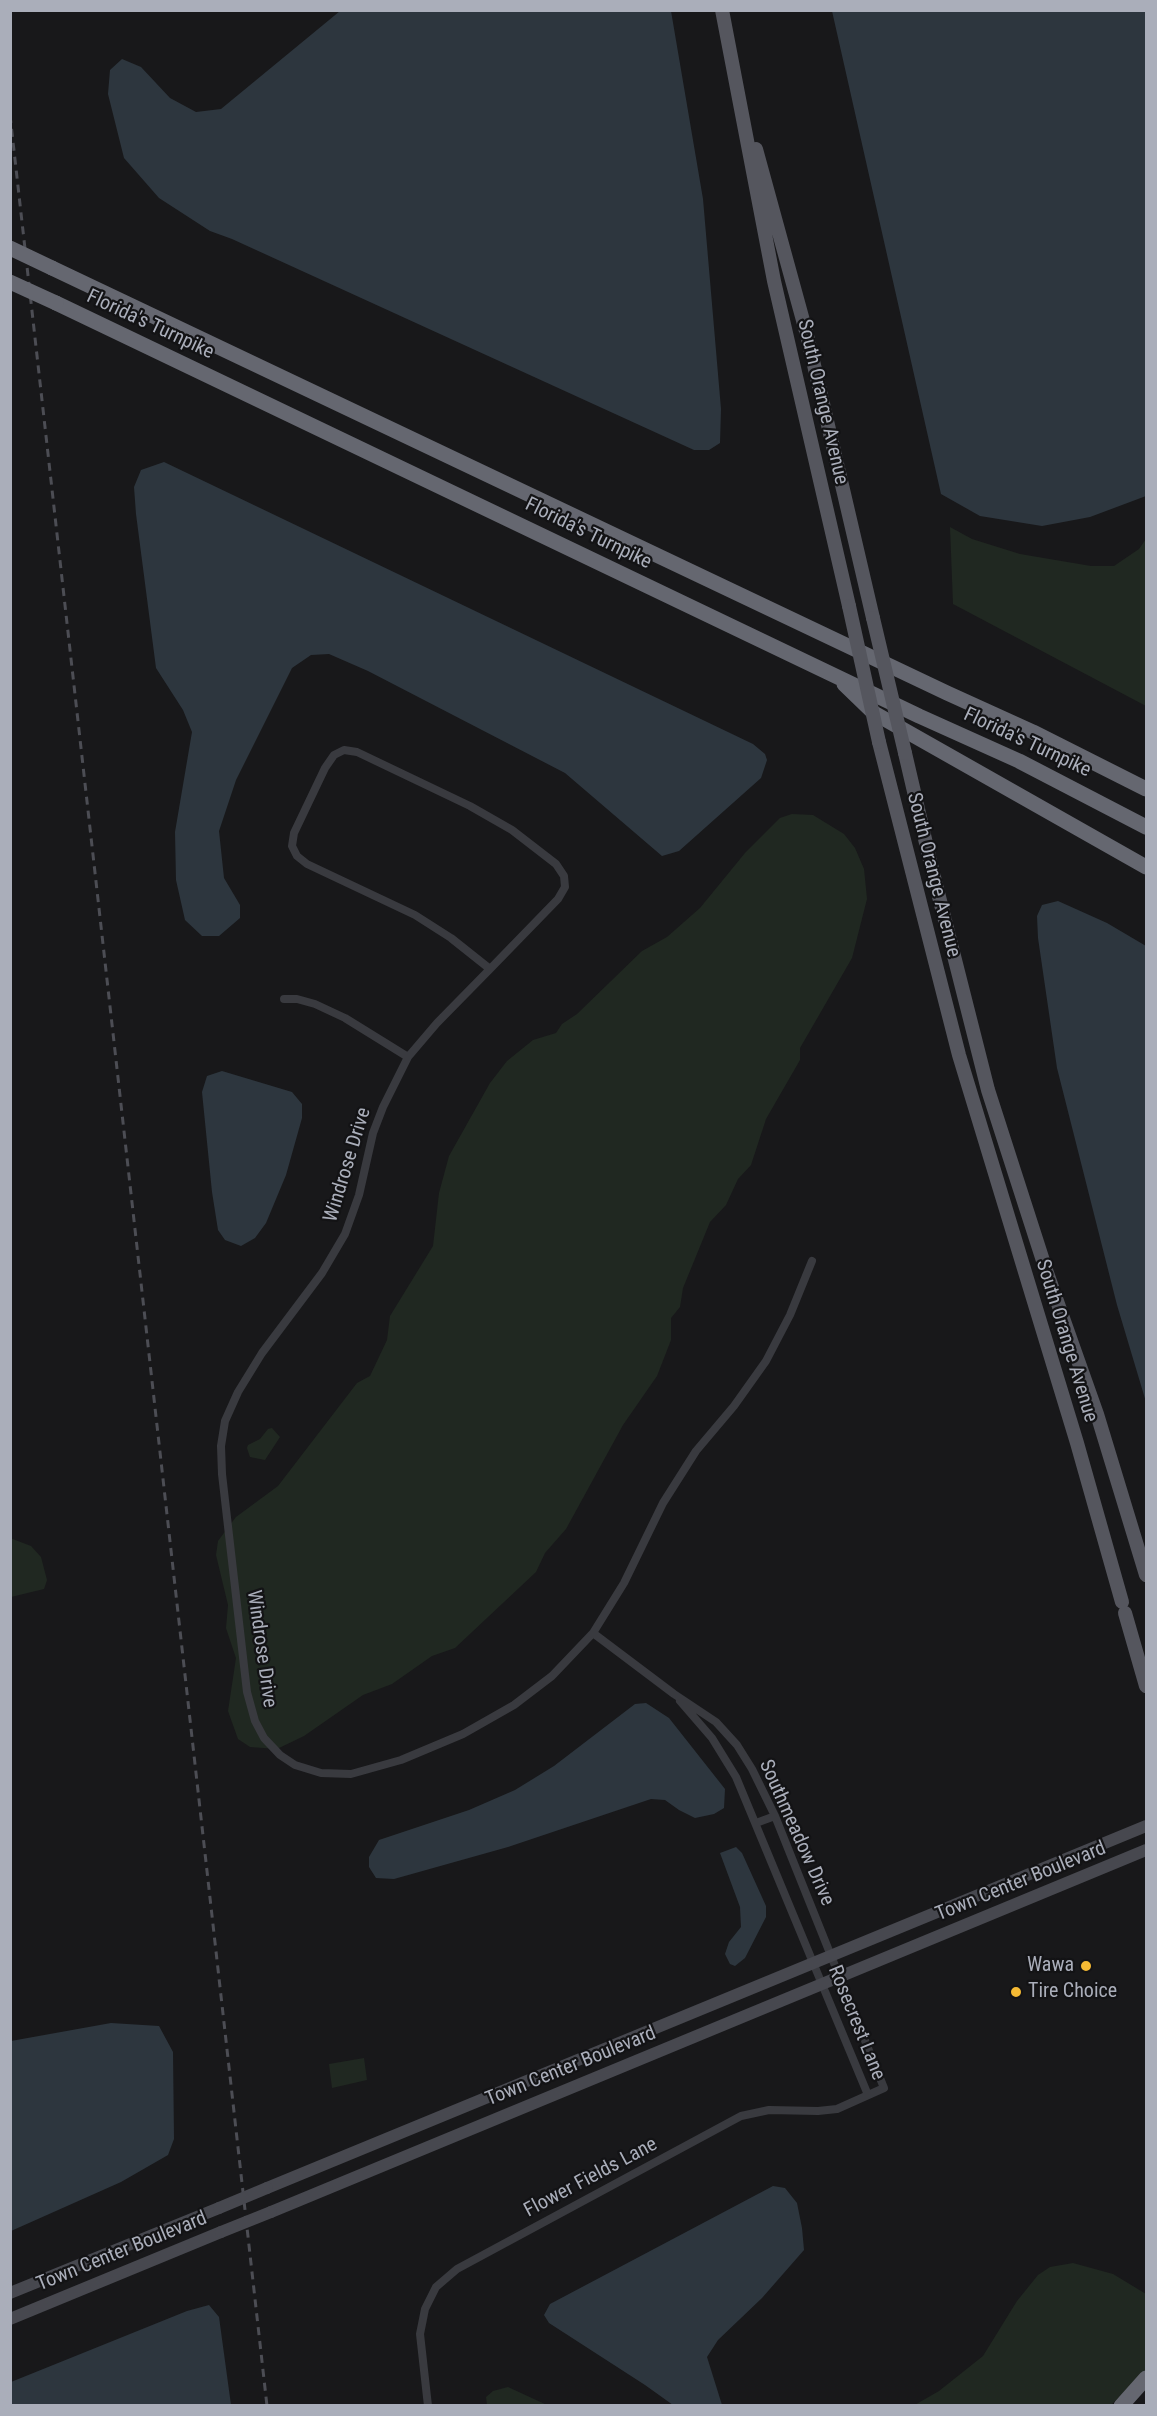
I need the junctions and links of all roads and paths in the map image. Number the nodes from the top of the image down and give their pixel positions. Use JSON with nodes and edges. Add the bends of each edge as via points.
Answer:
{"nodes":[{"id":1,"x":722,"y":10,"type":"edge"},
{"id":2,"x":732,"y":60,"type":"junction"},
{"id":3,"x":10,"y":248,"type":"edge"},
{"id":4,"x":10,"y":282,"type":"edge"},
{"id":5,"x":835,"y":676,"type":"junction"},
{"id":6,"x":1146,"y":789,"type":"edge"},
{"id":7,"x":1146,"y":827,"type":"edge"},
{"id":8,"x":1146,"y":867,"type":"edge"},
{"id":9,"x":490,"y":969,"type":"junction"},
{"id":10,"x":284,"y":999,"type":"dead end"},
{"id":11,"x":408,"y":1057,"type":"junction"},
{"id":12,"x":812,"y":1261,"type":"dead end"},
{"id":13,"x":1146,"y":1575,"type":"edge"},
{"id":14,"x":593,"y":1632,"type":"junction"},
{"id":15,"x":1146,"y":1686,"type":"edge"},
{"id":16,"x":674,"y":1694,"type":"junction"},
{"id":17,"x":775,"y":1816,"type":"junction"},
{"id":18,"x":756,"y":1823,"type":"junction"},
{"id":19,"x":1146,"y":1826,"type":"edge"},
{"id":20,"x":1146,"y":1850,"type":"edge"},
{"id":21,"x":831,"y":1956,"type":"junction"},
{"id":22,"x":814,"y":1964,"type":"junction"},
{"id":23,"x":839,"y":1977,"type":"junction"},
{"id":24,"x":822,"y":1985,"type":"junction"},
{"id":25,"x":884,"y":2088,"type":"joint"},
{"id":26,"x":868,"y":2095,"type":"junction"},
{"id":27,"x":10,"y":2294,"type":"edge"},
{"id":28,"x":10,"y":2319,"type":"edge"},
{"id":29,"x":1146,"y":2378,"type":"edge"},
{"id":30,"x":428,"y":2406,"type":"edge"},
{"id":31,"x":1121,"y":2406,"type":"edge"}],
"edges":[{"from":1,"to":2,"type":"main road","name":"South Orange Avenue"},
{"from":2,"to":13,"type":"main road","name":"South Orange Avenue","bridge":true,"via":[[807,335],[988,1090],[1097,1414]]},
{"from":2,"to":15,"type":"main road","name":"South Orange Avenue","bridge":true,"via":[[774,281],[879,741],[959,1055]]},
{"from":3,"to":6,"type":"highway","name":"Florida's Turnpike","bridge":true},
{"from":4,"to":5,"type":"highway","name":"Florida's Turnpike","bridge":true},
{"from":5,"to":7,"type":"highway","name":"Florida's Turnpike","via":[[1019,761]]},
{"from":5,"to":8,"type":"highway","via":[[874,713]]},
{"from":9,"to":9,"type":"street","name":"Windrose Drive","via":[[415,915],[297,856],[292,846],[294,833],[334,755],[344,750],[357,752],[470,806],[512,830],[556,864],[566,887]]},
{"from":9,"to":11,"type":"street","name":"Windrose Drive"},
{"from":10,"to":11,"type":"street","via":[[315,1004],[345,1018]]},
{"from":11,"to":14,"type":"street","name":"Windrose Drive","via":[[373,1133],[359,1196],[345,1233],[322,1273],[256,1362],[225,1421],[222,1474],[247,1692],[255,1721],[264,1738],[295,1765],[321,1773],[351,1774],[411,1756],[463,1734],[514,1705],[552,1676]]},
{"from":12,"to":14,"type":"street","name":"Windrose Drive","via":[[766,1361],[696,1451],[663,1503],[624,1584]]},
{"from":14,"to":16,"type":"street","name":"Southmeadow Drive"},
{"from":16,"to":17,"type":"street","name":"Southmeadow Drive","via":[[716,1722],[737,1745]]},
{"from":16,"to":18,"type":"street","name":"Southmeadow Drive","via":[[712,1738],[736,1777]]},
{"from":17,"to":18,"type":"street"},
{"from":17,"to":21,"type":"street","name":"Southmeadow Drive"},
{"from":18,"to":22,"type":"street","name":"Southmeadow Drive"},
{"from":19,"to":21,"type":"main road","name":"Town Center Boulevard"},
{"from":20,"to":23,"type":"main road","name":"Town Center Boulevard"},
{"from":21,"to":22,"type":"main road","name":"Town Center Boulevard"},
{"from":21,"to":23,"type":"street","name":"Southmeadow Drive"},
{"from":22,"to":24,"type":"street","name":"Rosecrest Lane"},
{"from":22,"to":27,"type":"main road","name":"Town Center Boulevard","bridge":true},
{"from":23,"to":24,"type":"main road","name":"Town Center Boulevard"},
{"from":23,"to":25,"type":"street","name":"Rosecrest Lane"},
{"from":24,"to":26,"type":"street","name":"Rosecrest Lane"},
{"from":24,"to":28,"type":"main road","name":"Town Center Boulevard","bridge":true},
{"from":25,"to":26,"type":"street","name":"Flower Fields Lane"},
{"from":26,"to":30,"type":"street","name":"Flower Fields Lane","via":[[837,2109],[769,2110],[741,2116],[457,2269],[436,2288],[425,2309],[420,2334]]},
{"from":29,"to":31,"type":"highway"}]}
